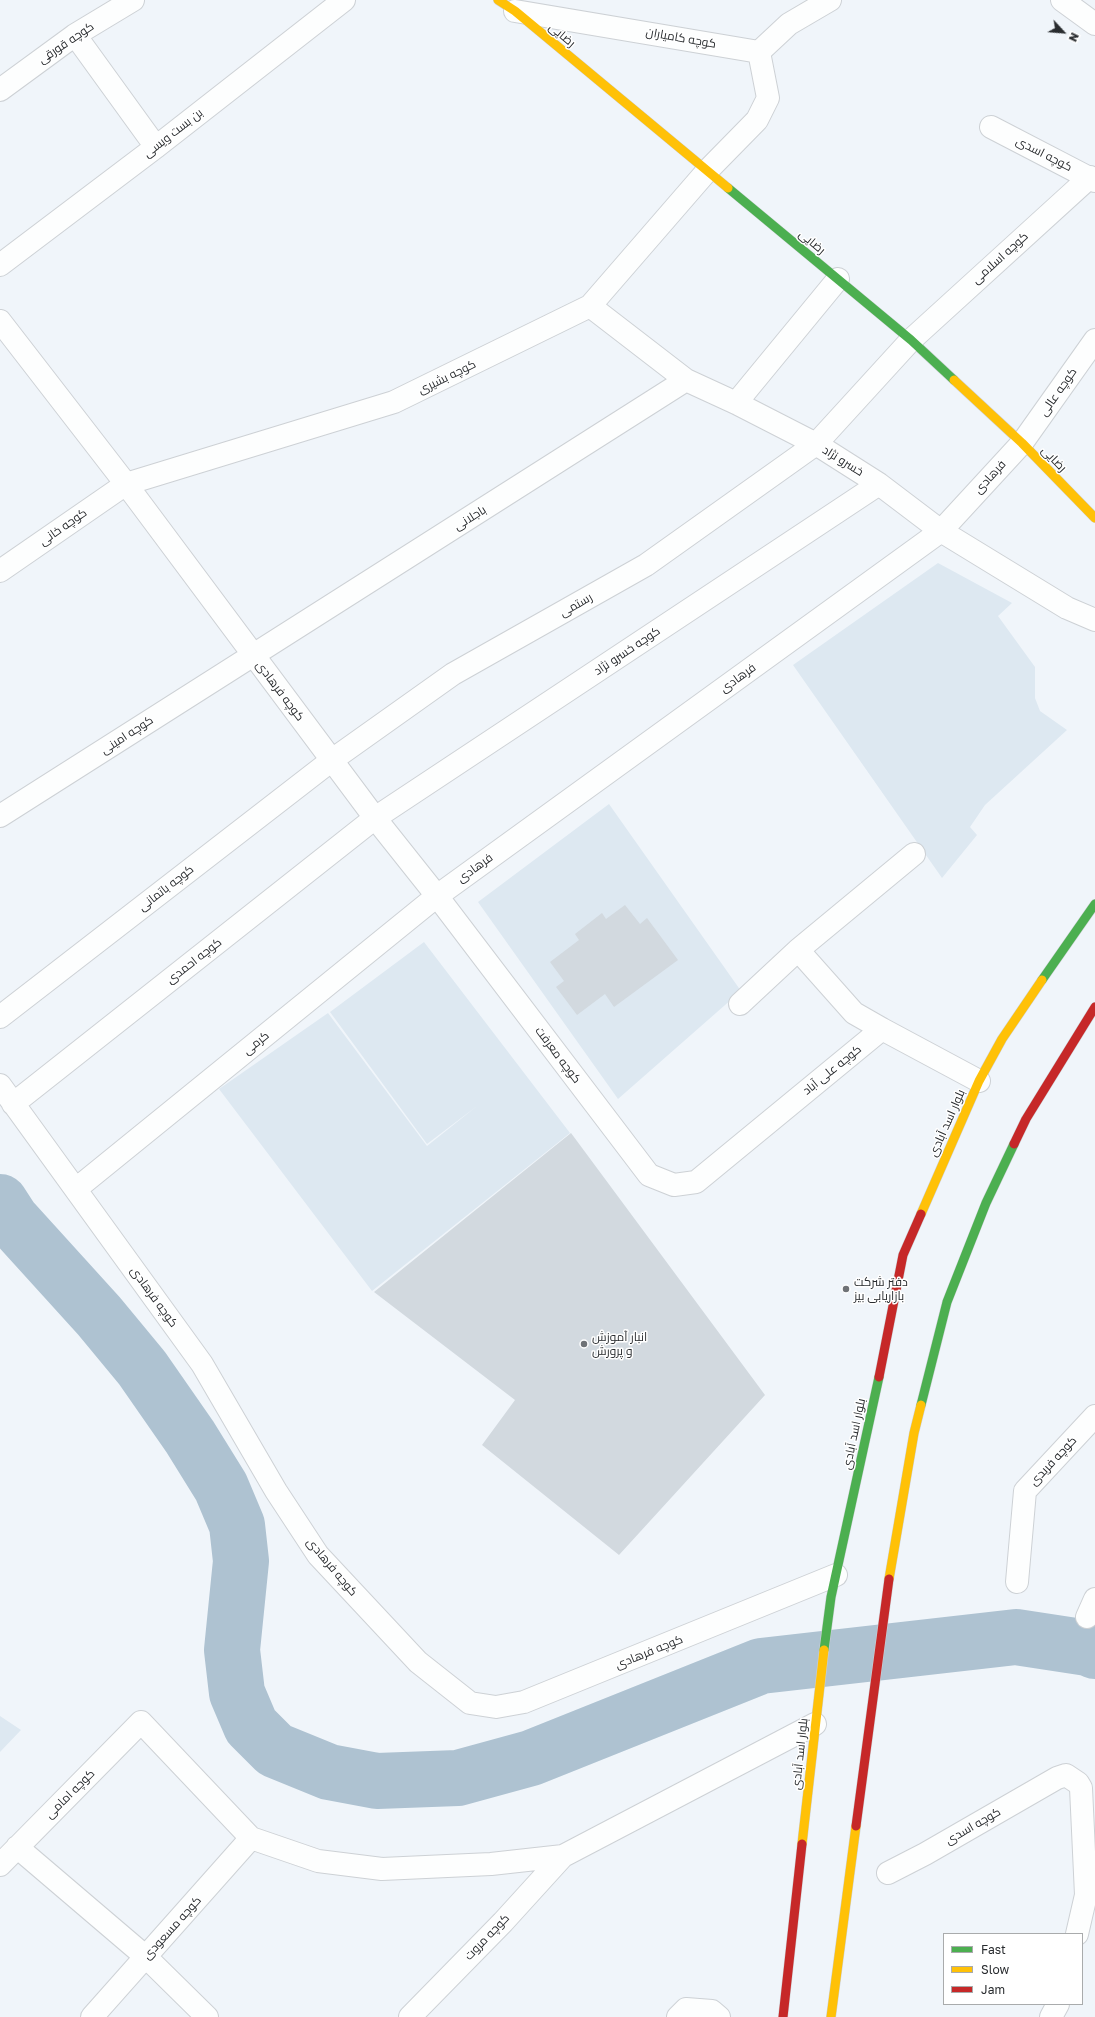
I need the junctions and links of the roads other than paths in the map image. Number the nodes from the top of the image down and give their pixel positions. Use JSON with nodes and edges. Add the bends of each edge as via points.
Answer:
{"nodes":[{"id":1,"x":133,"y":0,"type":"edge"},
{"id":2,"x":344,"y":0,"type":"edge"},
{"id":3,"x":830,"y":0,"type":"edge"},
{"id":4,"x":1062,"y":0,"type":"edge"},
{"id":5,"x":506,"y":5,"type":"edge"},
{"id":6,"x":1095,"y":24,"type":"edge"},
{"id":7,"x":75,"y":35,"type":"junction"},
{"id":8,"x":759,"y":52,"type":"junction"},
{"id":9,"x":0,"y":90,"type":"edge"},
{"id":10,"x":991,"y":127,"type":"dead end"},
{"id":11,"x":156,"y":147,"type":"junction"},
{"id":12,"x":707,"y":171,"type":"junction"},
{"id":13,"x":1092,"y":179,"type":"edge"},
{"id":14,"x":0,"y":265,"type":"edge"},
{"id":15,"x":838,"y":279,"type":"junction"},
{"id":16,"x":590,"y":306,"type":"junction"},
{"id":17,"x":0,"y":321,"type":"edge"},
{"id":18,"x":911,"y":340,"type":"junction"},
{"id":19,"x":1095,"y":340,"type":"edge"},
{"id":20,"x":686,"y":380,"type":"junction"},
{"id":21,"x":736,"y":403,"type":"junction"},
{"id":22,"x":1022,"y":443,"type":"junction"},
{"id":23,"x":816,"y":444,"type":"junction"},
{"id":24,"x":126,"y":484,"type":"junction"},
{"id":25,"x":879,"y":484,"type":"junction"},
{"id":26,"x":1095,"y":518,"type":"edge"},
{"id":27,"x":941,"y":531,"type":"junction"},
{"id":28,"x":0,"y":571,"type":"edge"},
{"id":29,"x":1095,"y":620,"type":"edge"},
{"id":30,"x":253,"y":654,"type":"junction"},
{"id":31,"x":332,"y":760,"type":"junction"},
{"id":32,"x":0,"y":816,"type":"edge"},
{"id":33,"x":375,"y":818,"type":"junction"},
{"id":34,"x":914,"y":854,"type":"dead end"},
{"id":35,"x":437,"y":896,"type":"junction"},
{"id":36,"x":1095,"y":904,"type":"edge"},
{"id":37,"x":798,"y":950,"type":"junction"},
{"id":38,"x":740,"y":1004,"type":"dead end"},
{"id":39,"x":1095,"y":1007,"type":"edge"},
{"id":40,"x":0,"y":1017,"type":"edge"},
{"id":41,"x":882,"y":1029,"type":"junction"},
{"id":42,"x":979,"y":1081,"type":"junction"},
{"id":43,"x":0,"y":1085,"type":"edge"},
{"id":44,"x":13,"y":1104,"type":"junction"},
{"id":45,"x":696,"y":1182,"type":"joint"},
{"id":46,"x":76,"y":1189,"type":"junction"},
{"id":47,"x":1095,"y":1416,"type":"edge"},
{"id":48,"x":836,"y":1575,"type":"junction"},
{"id":49,"x":1017,"y":1582,"type":"dead end"},
{"id":50,"x":816,"y":1716,"type":"junction"},
{"id":51,"x":251,"y":1838,"type":"junction"},
{"id":52,"x":17,"y":1847,"type":"junction"},
{"id":53,"x":563,"y":1856,"type":"junction"},
{"id":54,"x":0,"y":1865,"type":"edge"},
{"id":55,"x":888,"y":1873,"type":"dead end"},
{"id":56,"x":1077,"y":1933,"type":"edge"},
{"id":57,"x":146,"y":1957,"type":"junction"},
{"id":58,"x":1057,"y":2005,"type":"edge"},
{"id":59,"x":92,"y":2017,"type":"edge"},
{"id":60,"x":207,"y":2017,"type":"edge"},
{"id":61,"x":410,"y":2017,"type":"edge"},
{"id":62,"x":678,"y":2017,"type":"edge"},
{"id":63,"x":719,"y":2017,"type":"edge"},
{"id":64,"x":783,"y":2017,"type":"edge"},
{"id":65,"x":831,"y":2017,"type":"edge"},
{"id":66,"x":1051,"y":2017,"type":"edge"}],
"edges":[{"from":1,"to":7,"type":"street","name":"کوچه قورقی"},
{"from":2,"to":11,"type":"street","name":"بن بست ویسی"},
{"from":3,"to":8,"type":"street","via":[[789,24]]},
{"from":4,"to":6,"type":"street"},
{"from":5,"to":8,"type":"street","name":"کوچه کامیاران"},
{"from":5,"to":12,"type":"main road","name":"رضایی"},
{"from":7,"to":9,"type":"street","name":"کوچه قورقی"},
{"from":7,"to":11,"type":"street"},
{"from":8,"to":12,"type":"street","name":"کوچه بشیری","via":[[768,98],[757,120]]},
{"from":10,"to":13,"type":"street","name":"کوچه اسدی"},
{"from":11,"to":14,"type":"street","name":"بن بست ویسی"},
{"from":12,"to":15,"type":"main road","name":"رضایی"},
{"from":12,"to":16,"type":"street","name":"کوچه بشیری"},
{"from":13,"to":18,"type":"street","name":"کوچه اسلامی"},
{"from":15,"to":18,"type":"main road","name":"رضایی"},
{"from":15,"to":21,"type":"street"},
{"from":16,"to":20,"type":"street","name":"خسرو نژاد"},
{"from":16,"to":24,"type":"street","name":"کوچه بشیری","via":[[394,402]]},
{"from":17,"to":24,"type":"street","name":"کوچه فرهادی"},
{"from":18,"to":22,"type":"main road","name":"رضایی"},
{"from":18,"to":23,"type":"street","name":"کوچه اسلامی"},
{"from":19,"to":22,"type":"street","name":"کوچه عالی"},
{"from":20,"to":21,"type":"street","name":"خسرو نژاد"},
{"from":20,"to":30,"type":"street","name":"باجلانی"},
{"from":21,"to":23,"type":"street","name":"خسرو نژاد"},
{"from":22,"to":26,"type":"main road","name":"رضایی"},
{"from":22,"to":27,"type":"street","name":"فرهادی"},
{"from":23,"to":25,"type":"street","name":"خسرو نژاد"},
{"from":23,"to":31,"type":"street","name":"رستمی","via":[[646,565],[453,674]]},
{"from":24,"to":28,"type":"street","name":"کوچه خانی"},
{"from":24,"to":30,"type":"street","name":"کوچه فرهادی"},
{"from":25,"to":27,"type":"street","name":"خسرو نژاد"},
{"from":25,"to":33,"type":"street","name":"کوچه خسرو نژاد"},
{"from":27,"to":29,"type":"street","name":"خسرو نژاد","via":[[1067,608]]},
{"from":27,"to":35,"type":"street","name":"فرهادی"},
{"from":30,"to":31,"type":"street","name":"کوچه فرهادی"},
{"from":30,"to":32,"type":"street","name":"کوچه امینی"},
{"from":31,"to":33,"type":"street","name":"کوچه فرهادی"},
{"from":31,"to":40,"type":"street","name":"کوچه باتمانی"},
{"from":33,"to":35,"type":"street","name":"کوچه فرهادی"},
{"from":33,"to":44,"type":"street","name":"کوچه احمدی"},
{"from":34,"to":37,"type":"street"},
{"from":35,"to":45,"type":"street","name":"کوچه معرفت","via":[[649,1174],[674,1185]]},
{"from":35,"to":46,"type":"street","name":"کرمی"},
{"from":36,"to":42,"type":"main road","name":"بلوار اسد آبادی","via":[[1002,1039]]},
{"from":37,"to":38,"type":"street"},
{"from":37,"to":41,"type":"street","via":[[854,1013]]},
{"from":39,"to":65,"type":"main road","via":[[1026,1119],[986,1203],[947,1302],[914,1433],[885,1605]]},
{"from":41,"to":42,"type":"street"},
{"from":41,"to":45,"type":"street","name":"کوچه علی آباد"},
{"from":42,"to":48,"type":"main road","name":"بلوار اسد آبادی","via":[[903,1255]]},
{"from":43,"to":44,"type":"street","name":"کوچه فرهادی"},
{"from":44,"to":46,"type":"street","name":"کوچه فرهادی"},
{"from":46,"to":48,"type":"street","name":"کوچه فرهادی","via":[[202,1364],[276,1491],[318,1555],[418,1662],[470,1703],[496,1707],[524,1702]]},
{"from":47,"to":49,"type":"street","name":"کوچه فریدی","via":[[1025,1491]]},
{"from":48,"to":50,"type":"main road","name":"بلوار اسد آبادی","via":[[831,1596]]},
{"from":50,"to":53,"type":"street"},
{"from":50,"to":64,"type":"main road","name":"بلوار اسد آبادی"},
{"from":51,"to":52,"type":"street","name":"کوچه امامی","via":[[141,1722]]},
{"from":51,"to":53,"type":"street","via":[[318,1861],[382,1869],[491,1864]]},
{"from":51,"to":57,"type":"street","name":"کوچه مسعودی"},
{"from":52,"to":54,"type":"street","name":"کوچه امامی"},
{"from":52,"to":57,"type":"street"},
{"from":53,"to":61,"type":"street","name":"کوچه مروت"},
{"from":55,"to":56,"type":"street","name":"کوچه اسدی","via":[[1057,1778],[1073,1778],[1081,1788],[1086,1895]]},
{"from":57,"to":59,"type":"street","name":"کوچه مسعودی"},
{"from":57,"to":60,"type":"street"},
{"from":58,"to":66,"type":"street"},
{"from":62,"to":63,"type":"street","via":[[686,2009],[712,2011]]}]}
